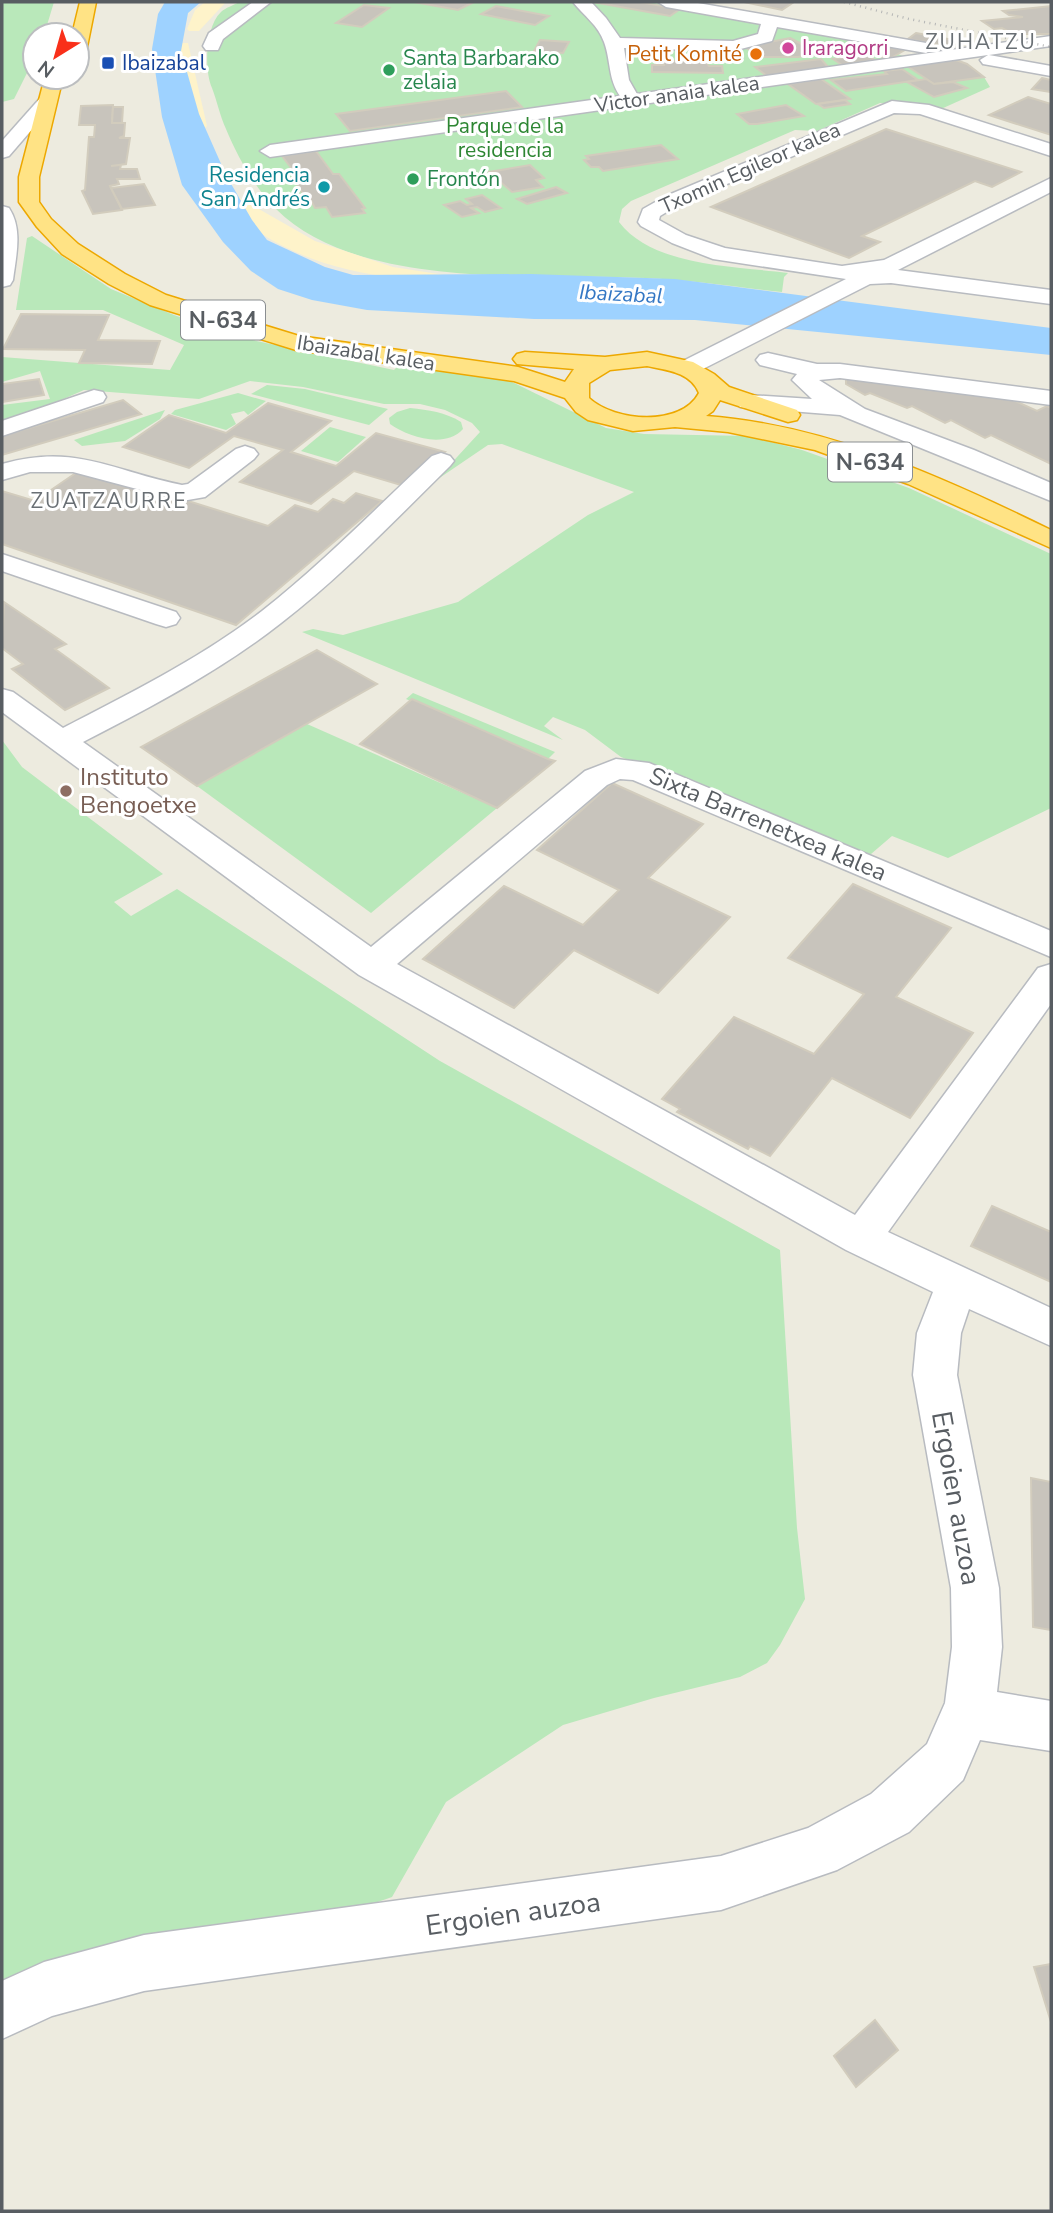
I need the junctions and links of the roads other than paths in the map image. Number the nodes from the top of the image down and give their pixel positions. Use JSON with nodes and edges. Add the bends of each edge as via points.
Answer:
{"nodes":[{"id":1,"x":71,"y":2,"type":"edge"},
{"id":2,"x":88,"y":2,"type":"edge"},
{"id":3,"x":263,"y":2,"type":"edge"},
{"id":4,"x":581,"y":2,"type":"edge"},
{"id":5,"x":666,"y":2,"type":"edge"},
{"id":6,"x":686,"y":3,"type":"edge"},
{"id":7,"x":770,"y":20,"type":"junction"},
{"id":8,"x":67,"y":21,"type":"edge"},
{"id":9,"x":84,"y":21,"type":"edge"},
{"id":10,"x":1051,"y":41,"type":"edge"},
{"id":11,"x":614,"y":43,"type":"junction"},
{"id":12,"x":212,"y":46,"type":"dead end"},
{"id":13,"x":960,"y":54,"type":"junction"},
{"id":14,"x":1051,"y":71,"type":"edge"},
{"id":15,"x":50,"y":91,"type":"edge"},
{"id":16,"x":69,"y":91,"type":"edge"},
{"id":17,"x":48,"y":100,"type":"junction"},
{"id":18,"x":634,"y":100,"type":"junction"},
{"id":19,"x":6,"y":141,"type":"edge"},
{"id":20,"x":270,"y":150,"type":"dead end"},
{"id":21,"x":1051,"y":150,"type":"edge"},
{"id":22,"x":57,"y":154,"type":"dead end"},
{"id":23,"x":1051,"y":184,"type":"edge"},
{"id":24,"x":52,"y":216,"type":"junction"},
{"id":25,"x":4,"y":225,"type":"edge"},
{"id":26,"x":879,"y":271,"type":"junction"},
{"id":27,"x":3,"y":273,"type":"edge"},
{"id":28,"x":929,"y":281,"type":"junction"},
{"id":29,"x":841,"y":282,"type":"junction"},
{"id":30,"x":1051,"y":297,"type":"edge"},
{"id":31,"x":768,"y":360,"type":"dead end"},
{"id":32,"x":603,"y":364,"type":"junction"},
{"id":33,"x":687,"y":368,"type":"junction"},
{"id":34,"x":807,"y":385,"type":"junction"},
{"id":35,"x":715,"y":388,"type":"junction"},
{"id":36,"x":575,"y":393,"type":"junction"},
{"id":37,"x":94,"y":397,"type":"dead end"},
{"id":38,"x":1051,"y":398,"type":"edge"},
{"id":39,"x":749,"y":402,"type":"junction"},
{"id":40,"x":679,"y":421,"type":"junction"},
{"id":41,"x":2,"y":429,"type":"edge"},
{"id":42,"x":245,"y":454,"type":"dead end"},
{"id":43,"x":442,"y":461,"type":"dead end"},
{"id":44,"x":2,"y":472,"type":"edge"},
{"id":45,"x":1051,"y":493,"type":"edge"},
{"id":46,"x":1051,"y":516,"type":"edge"},
{"id":47,"x":1051,"y":540,"type":"edge"},
{"id":48,"x":2,"y":562,"type":"edge"},
{"id":49,"x":166,"y":618,"type":"dead end"},
{"id":50,"x":2,"y":698,"type":"edge"},
{"id":51,"x":61,"y":741,"type":"junction"},
{"id":52,"x":1051,"y":945,"type":"edge"},
{"id":53,"x":372,"y":966,"type":"junction"},
{"id":54,"x":1051,"y":978,"type":"edge"},
{"id":55,"x":861,"y":1238,"type":"junction"},
{"id":56,"x":957,"y":1285,"type":"junction"},
{"id":57,"x":1051,"y":1328,"type":"edge"},
{"id":58,"x":967,"y":1713,"type":"junction"},
{"id":59,"x":1051,"y":1726,"type":"edge"},
{"id":60,"x":2,"y":2011,"type":"edge"}],
"edges":[{"from":1,"to":8,"type":"highway"},
{"from":2,"to":9,"type":"highway"},
{"from":3,"to":12,"type":"street","via":[[215,37]]},
{"from":4,"to":11,"type":"street"},
{"from":5,"to":6,"type":"street"},
{"from":6,"to":7,"type":"street"},
{"from":7,"to":11,"type":"street","via":[[766,37],[733,46]]},
{"from":7,"to":13,"type":"street"},
{"from":10,"to":13,"type":"street"},
{"from":11,"to":18,"type":"street","via":[[622,89]]},
{"from":13,"to":14,"type":"street"},
{"from":13,"to":18,"type":"street","name":"Victor anaia kalea"},
{"from":15,"to":17,"type":"highway","name":"Ibaizabal kalea","number":"N-634"},
{"from":16,"to":22,"type":"highway"},
{"from":17,"to":19,"type":"street"},
{"from":17,"to":24,"type":"highway","name":"Ibaizabal kalea","number":"N-634","via":[[29,177],[29,202]]},
{"from":18,"to":20,"type":"street","name":"Victor anaia kalea"},
{"from":21,"to":29,"type":"street","name":"Txomin Egileor kalea","via":[[922,109],[892,107],[673,200],[648,216],[648,222],[679,239],[721,254]]},
{"from":23,"to":26,"type":"street"},
{"from":24,"to":25,"type":"street"},
{"from":24,"to":32,"type":"highway","name":"Ibaizabal kalea","number":"N-634","via":[[68,220],[91,242],[136,271],[241,313],[380,343],[553,363]]},
{"from":24,"to":36,"type":"highway","name":"Ibaizabal kalea","number":"N-634","via":[[70,249],[158,300],[296,343],[518,374]]},
{"from":25,"to":27,"type":"street"},
{"from":26,"to":28,"type":"street"},
{"from":26,"to":28,"type":"street"},
{"from":26,"to":29,"type":"street"},
{"from":28,"to":30,"type":"street"},
{"from":29,"to":33,"type":"street"},
{"from":31,"to":34,"type":"street"},
{"from":32,"to":33,"type":"highway","number":"N-634","via":[[647,359]]},
{"from":32,"to":36,"type":"highway","via":[[577,382]]},
{"from":33,"to":35,"type":"highway","number":"N-634"},
{"from":34,"to":38,"type":"street","via":[[840,371]]},
{"from":34,"to":39,"type":"street"},
{"from":34,"to":45,"type":"street","via":[[841,408]]},
{"from":35,"to":39,"type":"highway","number":"N-634"},
{"from":35,"to":40,"type":"highway","number":"N-634","via":[[707,406]]},
{"from":36,"to":40,"type":"highway","number":"N-634","via":[[594,414],[614,421],[636,425]]},
{"from":37,"to":41,"type":"street"},
{"from":39,"to":46,"type":"highway","number":"N-634","via":[[939,466]]},
{"from":40,"to":47,"type":"highway","number":"N-634","via":[[740,425],[844,452],[961,497]]},
{"from":42,"to":44,"type":"street","via":[[195,491],[182,493],[64,461]]},
{"from":43,"to":51,"type":"street","via":[[297,597],[232,645]]},
{"from":48,"to":49,"type":"street"},
{"from":50,"to":51,"type":"street"},
{"from":51,"to":53,"type":"street"},
{"from":52,"to":53,"type":"street","name":"Sixta Barrenetxea kalea","via":[[638,770],[616,769],[596,778]]},
{"from":53,"to":55,"type":"street"},
{"from":54,"to":55,"type":"street"},
{"from":55,"to":56,"type":"street"},
{"from":56,"to":57,"type":"street"},
{"from":56,"to":58,"type":"street","name":"Ergoien auzoa","via":[[939,1333],[935,1375],[975,1588],[977,1647]]},
{"from":58,"to":59,"type":"street"},
{"from":58,"to":60,"type":"street","name":"Ergoien auzoa","via":[[945,1762],[890,1813],[818,1851],[720,1883],[144,1963],[44,1990]]}]}
